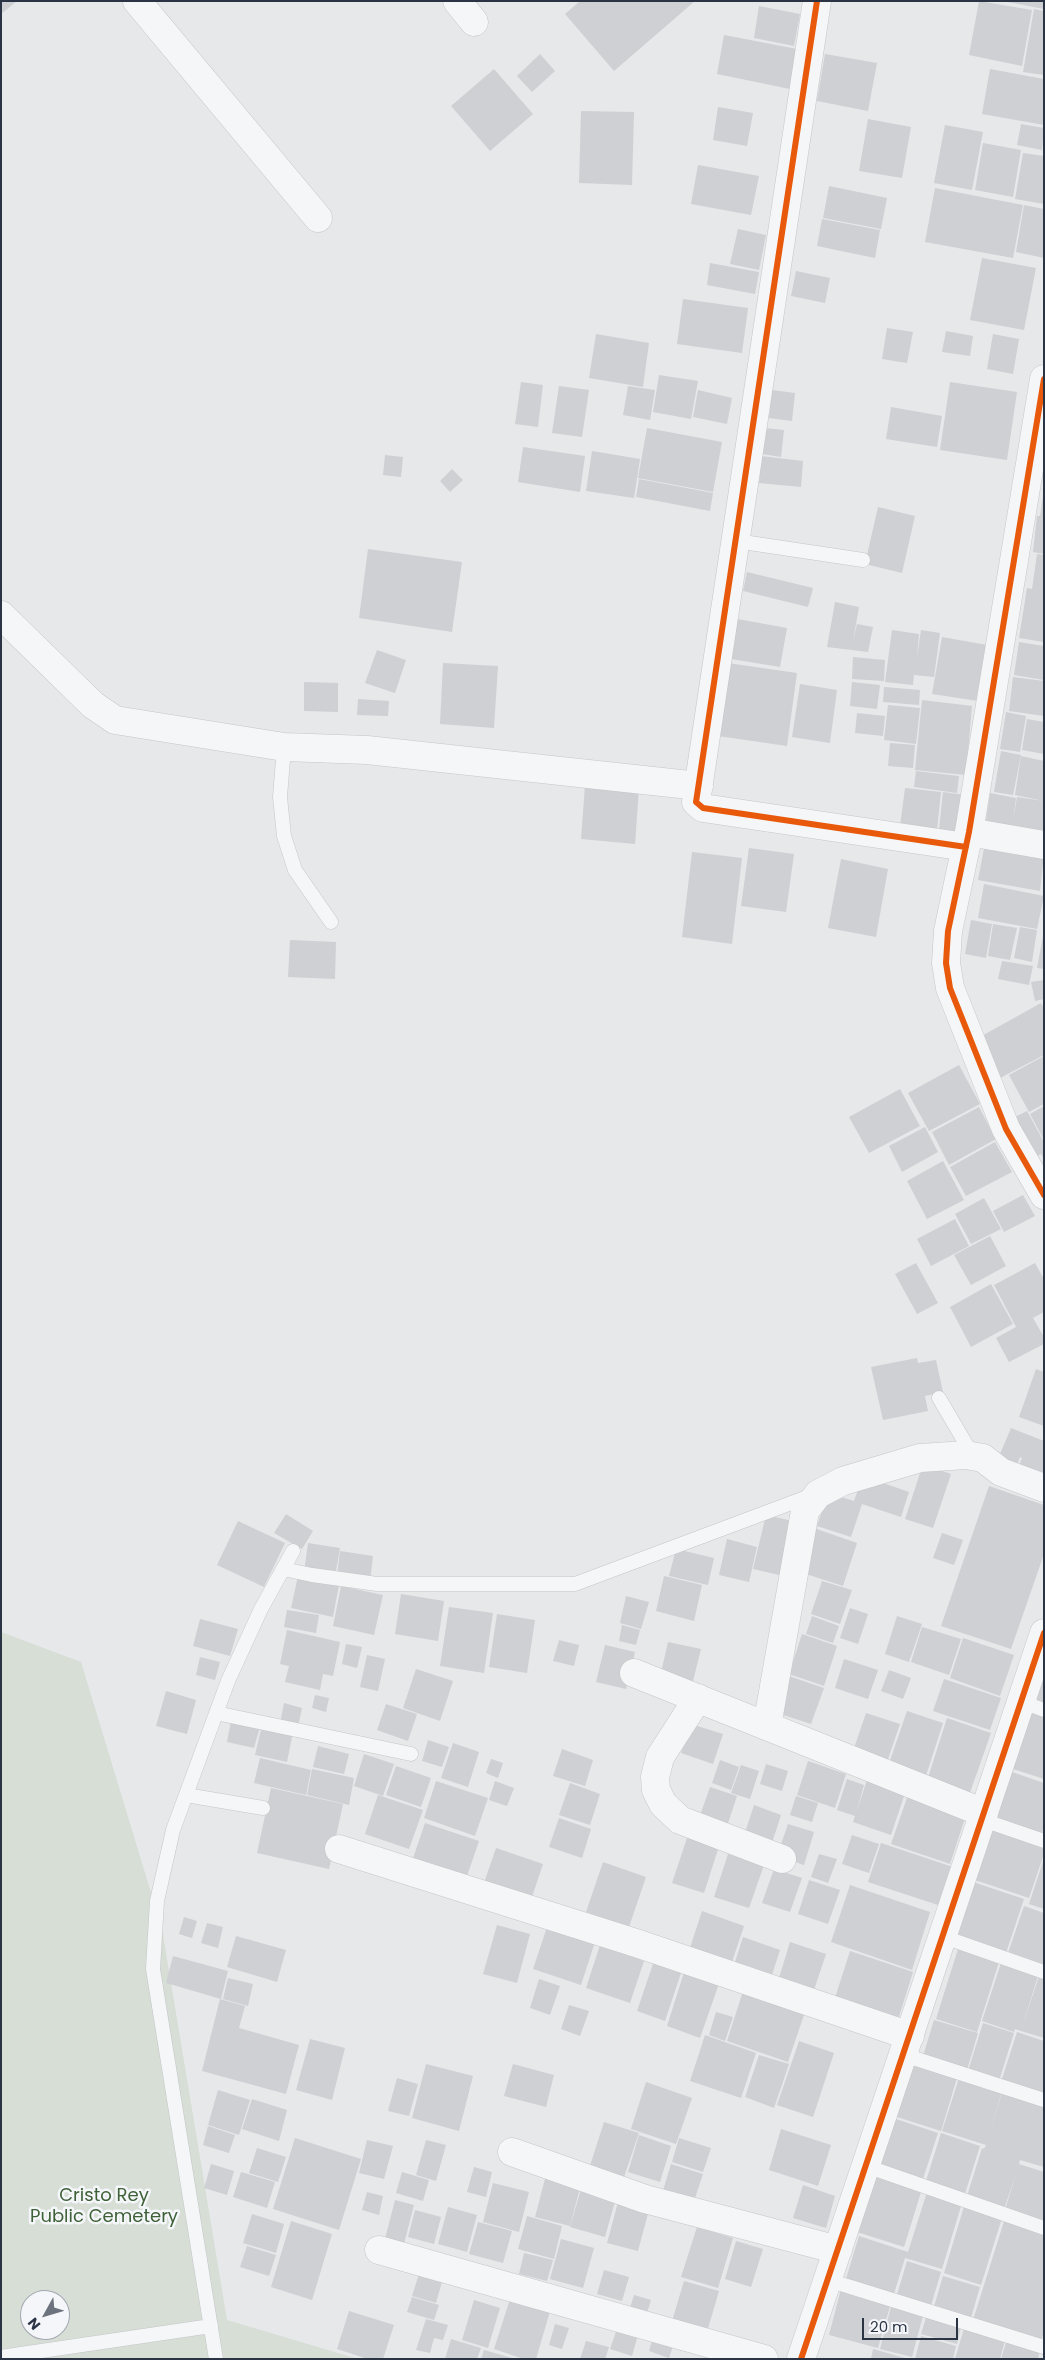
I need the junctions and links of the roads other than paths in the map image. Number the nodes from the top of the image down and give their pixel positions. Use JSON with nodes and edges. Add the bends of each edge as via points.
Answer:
{"nodes":[{"id":1,"x":137,"y":1,"type":"edge"},
{"id":2,"x":456,"y":1,"type":"edge"},
{"id":3,"x":817,"y":1,"type":"edge"},
{"id":4,"x":474,"y":22,"type":"dead end"},
{"id":5,"x":318,"y":218,"type":"dead end"},
{"id":6,"x":1044,"y":379,"type":"edge"},
{"id":7,"x":736,"y":541,"type":"junction"},
{"id":8,"x":862,"y":560,"type":"dead end"},
{"id":9,"x":1,"y":616,"type":"edge"},
{"id":10,"x":284,"y":747,"type":"junction"},
{"id":11,"x":699,"y":786,"type":"junction"},
{"id":12,"x":968,"y":839,"type":"junction"},
{"id":13,"x":1044,"y":845,"type":"edge"},
{"id":14,"x":331,"y":922,"type":"dead end"},
{"id":15,"x":1044,"y":1195,"type":"edge"},
{"id":16,"x":939,"y":1398,"type":"dead end"},
{"id":17,"x":973,"y":1456,"type":"junction"},
{"id":18,"x":1044,"y":1488,"type":"edge"},
{"id":19,"x":818,"y":1494,"type":"junction"},
{"id":20,"x":293,"y":1551,"type":"dead end"},
{"id":21,"x":283,"y":1569,"type":"junction"},
{"id":22,"x":1044,"y":1634,"type":"edge"},
{"id":23,"x":634,"y":1673,"type":"dead end"},
{"id":24,"x":698,"y":1698,"type":"junction"},
{"id":25,"x":1033,"y":1706,"type":"edge"},
{"id":26,"x":216,"y":1713,"type":"junction"},
{"id":27,"x":767,"y":1726,"type":"junction"},
{"id":28,"x":411,"y":1754,"type":"dead end"},
{"id":29,"x":186,"y":1795,"type":"junction"},
{"id":30,"x":263,"y":1808,"type":"dead end"},
{"id":31,"x":983,"y":1817,"type":"junction"},
{"id":32,"x":1044,"y":1841,"type":"edge"},
{"id":33,"x":339,"y":1849,"type":"dead end"},
{"id":34,"x":782,"y":1859,"type":"dead end"},
{"id":35,"x":944,"y":1937,"type":"junction"},
{"id":36,"x":1044,"y":1972,"type":"edge"},
{"id":37,"x":907,"y":2045,"type":"junction"},
{"id":38,"x":1044,"y":2100,"type":"edge"},
{"id":39,"x":512,"y":2152,"type":"dead end"},
{"id":40,"x":866,"y":2166,"type":"junction"},
{"id":41,"x":1044,"y":2228,"type":"edge"},
{"id":42,"x":379,"y":2250,"type":"dead end"},
{"id":43,"x":838,"y":2250,"type":"junction"},
{"id":44,"x":828,"y":2280,"type":"junction"},
{"id":45,"x":211,"y":2326,"type":"junction"},
{"id":46,"x":1044,"y":2347,"type":"edge"},
{"id":47,"x":1,"y":2357,"type":"edge"},
{"id":48,"x":216,"y":2359,"type":"edge"},
{"id":49,"x":764,"y":2359,"type":"edge"},
{"id":50,"x":801,"y":2359,"type":"edge"}],
"edges":[{"from":1,"to":5,"type":"street"},
{"from":2,"to":4,"type":"street"},
{"from":3,"to":7,"type":"street"},
{"from":6,"to":12,"type":"street"},
{"from":7,"to":8,"type":"lane"},
{"from":7,"to":11,"type":"street"},
{"from":9,"to":10,"type":"street","via":[[93,705],[115,720]]},
{"from":10,"to":11,"type":"street","via":[[367,750]]},
{"from":10,"to":14,"type":"lane","via":[[280,797],[284,836],[295,870]]},
{"from":11,"to":12,"type":"street","via":[[696,802],[703,808]]},
{"from":12,"to":13,"type":"street"},
{"from":12,"to":15,"type":"street","via":[[948,931],[946,963],[950,988],[1006,1129]]},
{"from":16,"to":17,"type":"lane"},
{"from":17,"to":18,"type":"street","via":[[983,1458],[1001,1472]]},
{"from":17,"to":19,"type":"street","via":[[920,1458],[843,1481]]},
{"from":19,"to":21,"type":"lane","via":[[575,1584],[377,1584]]},
{"from":19,"to":27,"type":"street","via":[[805,1511]]},
{"from":20,"to":21,"type":"lane"},
{"from":21,"to":26,"type":"lane"},
{"from":22,"to":25,"type":"street"},
{"from":23,"to":24,"type":"street"},
{"from":24,"to":27,"type":"street"},
{"from":24,"to":34,"type":"street","via":[[660,1757],[655,1777],[659,1797],[680,1820]]},
{"from":25,"to":31,"type":"street"},
{"from":26,"to":28,"type":"lane"},
{"from":26,"to":29,"type":"lane"},
{"from":27,"to":31,"type":"street"},
{"from":29,"to":30,"type":"lane"},
{"from":29,"to":45,"type":"lane","via":[[173,1830],[157,1901],[153,1969]]},
{"from":31,"to":32,"type":"lane"},
{"from":31,"to":35,"type":"street"},
{"from":33,"to":37,"type":"street","via":[[639,1944]]},
{"from":35,"to":36,"type":"lane"},
{"from":35,"to":37,"type":"street"},
{"from":37,"to":38,"type":"lane"},
{"from":37,"to":40,"type":"street"},
{"from":39,"to":43,"type":"street","via":[[645,2199]]},
{"from":40,"to":41,"type":"lane"},
{"from":40,"to":43,"type":"street"},
{"from":42,"to":49,"type":"street"},
{"from":43,"to":44,"type":"street"},
{"from":44,"to":46,"type":"lane"},
{"from":44,"to":50,"type":"street"},
{"from":45,"to":47,"type":"lane"},
{"from":45,"to":48,"type":"lane"}]}
